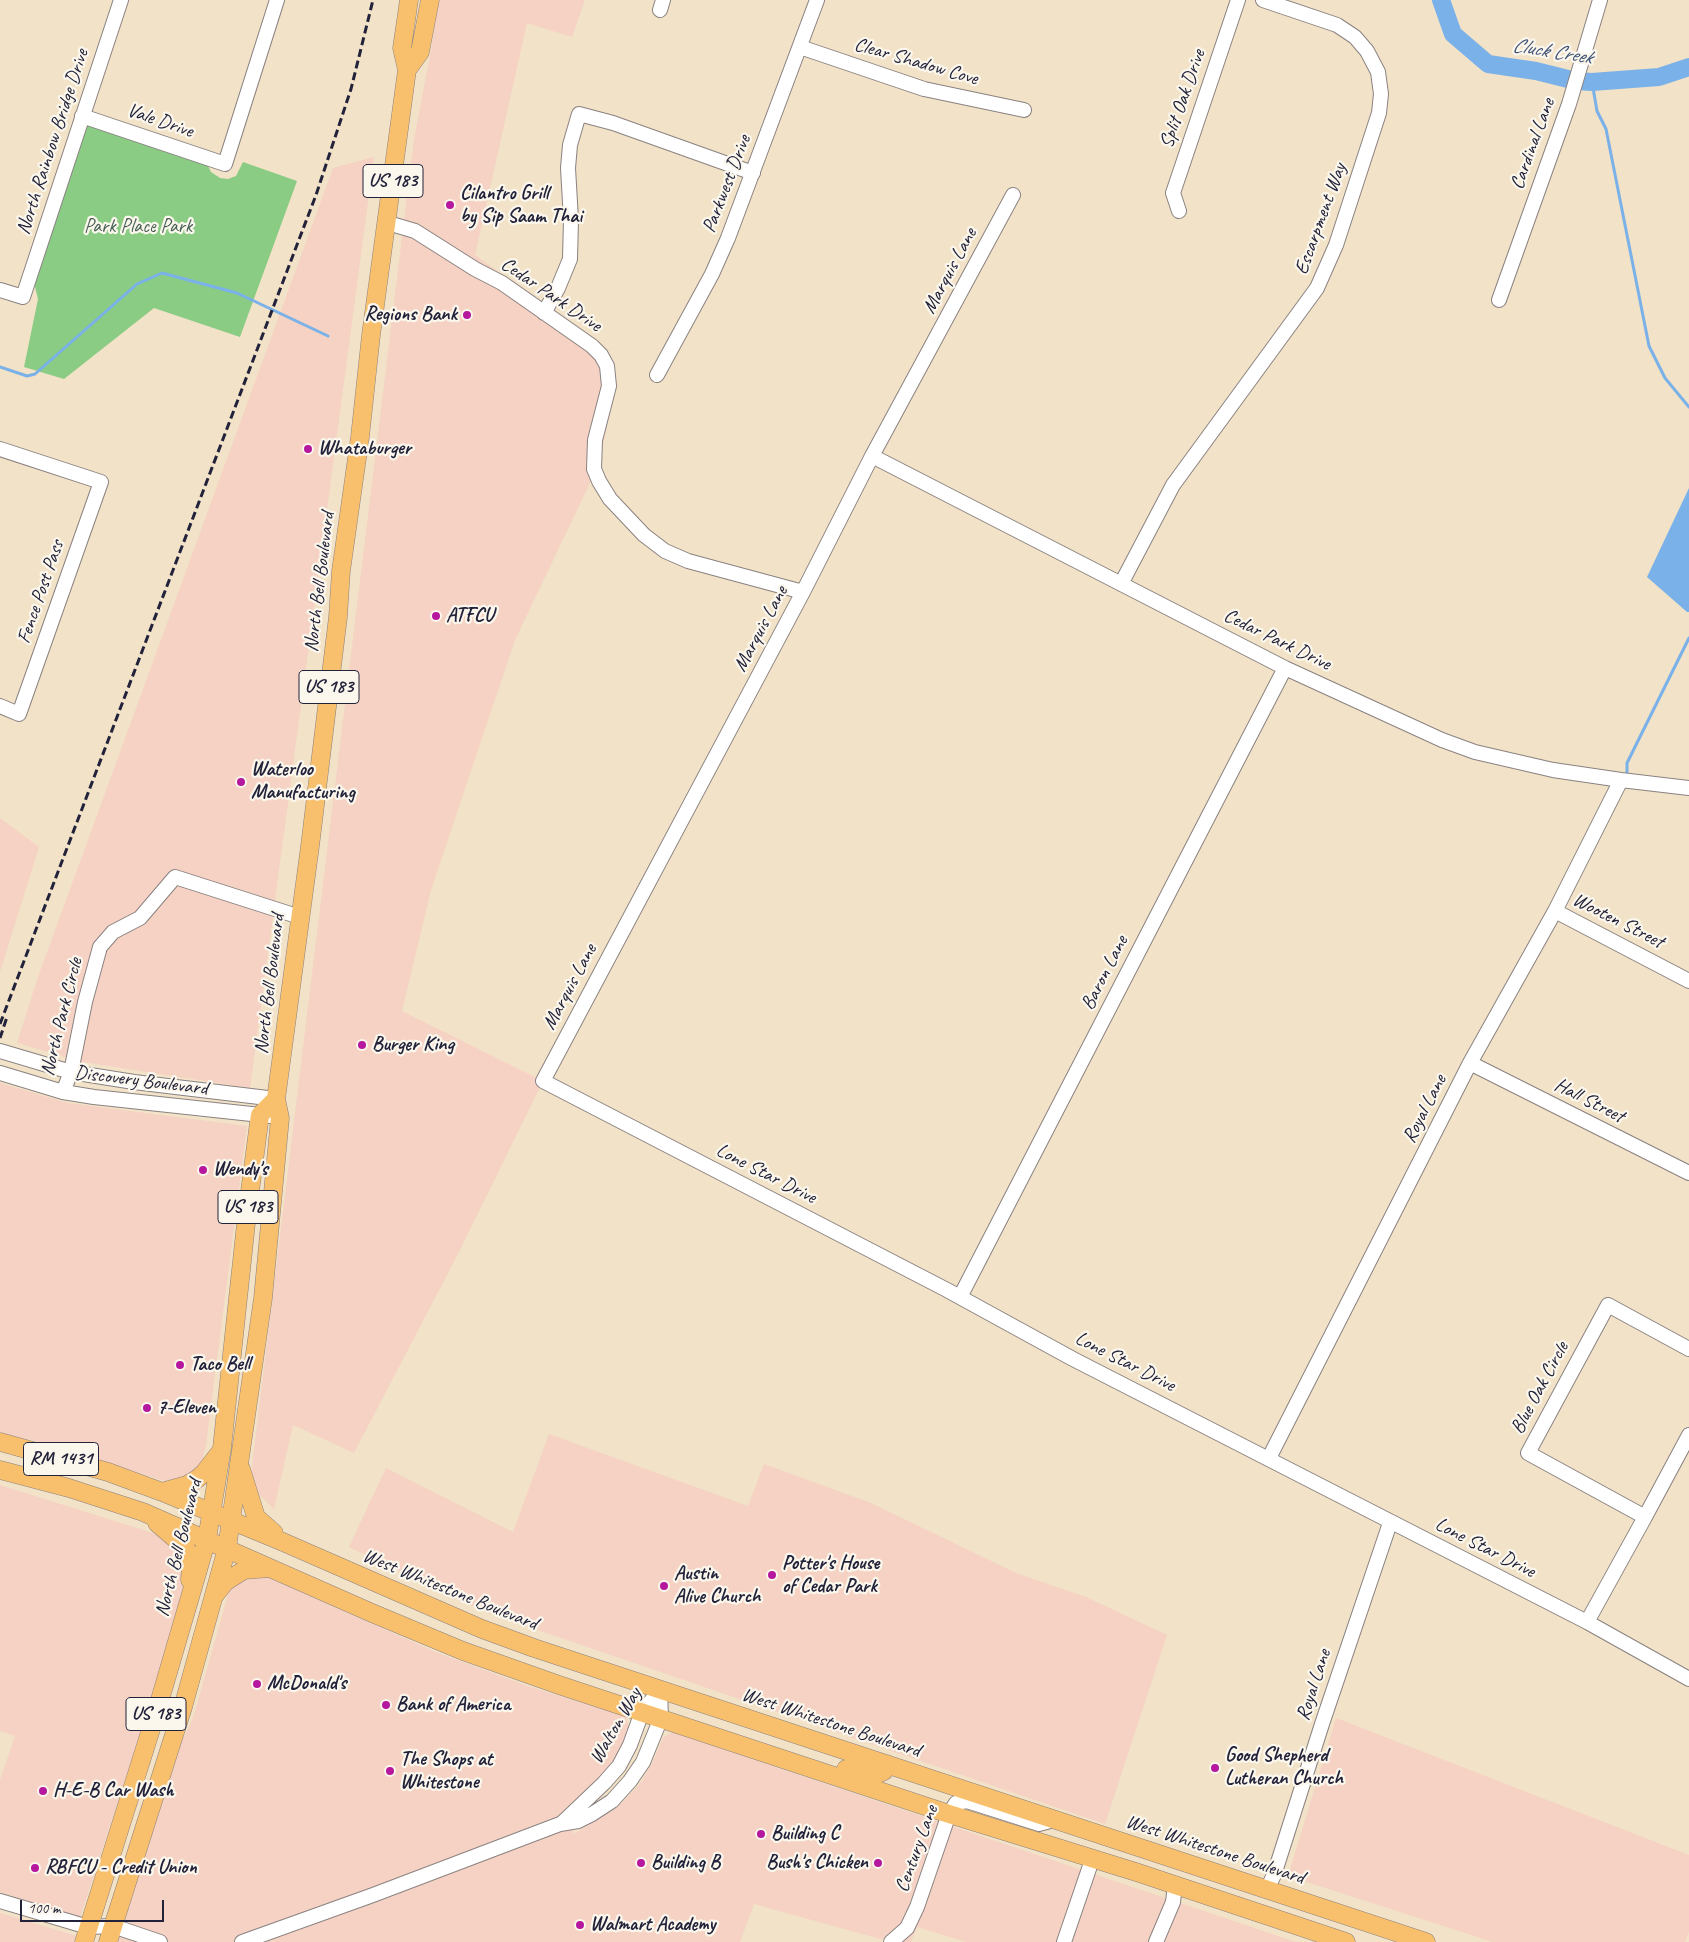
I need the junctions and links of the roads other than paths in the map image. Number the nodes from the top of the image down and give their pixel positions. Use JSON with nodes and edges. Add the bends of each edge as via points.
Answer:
{"nodes":[{"id":1,"x":121,"y":0,"type":"edge"},
{"id":2,"x":278,"y":0,"type":"edge"},
{"id":3,"x":409,"y":0,"type":"edge"},
{"id":4,"x":430,"y":0,"type":"edge"},
{"id":5,"x":817,"y":0,"type":"edge"},
{"id":6,"x":1238,"y":0,"type":"edge"},
{"id":7,"x":1263,"y":0,"type":"edge"},
{"id":8,"x":1600,"y":0,"type":"edge"},
{"id":9,"x":800,"y":47,"type":"junction"},
{"id":10,"x":407,"y":70,"type":"junction"},
{"id":11,"x":1024,"y":110,"type":"dead end"},
{"id":12,"x":82,"y":116,"type":"junction"},
{"id":13,"x":753,"y":173,"type":"junction"},
{"id":14,"x":1013,"y":196,"type":"dead end"},
{"id":15,"x":1179,"y":211,"type":"dead end"},
{"id":16,"x":388,"y":224,"type":"junction"},
{"id":17,"x":0,"y":290,"type":"edge"},
{"id":18,"x":1499,"y":300,"type":"dead end"},
{"id":19,"x":544,"y":313,"type":"junction"},
{"id":20,"x":657,"y":375,"type":"dead end"},
{"id":21,"x":0,"y":448,"type":"edge"},
{"id":22,"x":872,"y":456,"type":"junction"},
{"id":23,"x":1121,"y":584,"type":"junction"},
{"id":24,"x":803,"y":592,"type":"junction"},
{"id":25,"x":1285,"y":668,"type":"junction"},
{"id":26,"x":0,"y":706,"type":"edge"},
{"id":27,"x":1620,"y":780,"type":"junction"},
{"id":28,"x":1689,"y":788,"type":"edge"},
{"id":29,"x":1555,"y":911,"type":"junction"},
{"id":30,"x":300,"y":917,"type":"junction"},
{"id":31,"x":1689,"y":980,"type":"edge"},
{"id":32,"x":0,"y":1051,"type":"edge"},
{"id":33,"x":1470,"y":1063,"type":"junction"},
{"id":34,"x":71,"y":1072,"type":"junction"},
{"id":35,"x":0,"y":1073,"type":"edge"},
{"id":36,"x":543,"y":1081,"type":"joint"},
{"id":37,"x":63,"y":1092,"type":"junction"},
{"id":38,"x":276,"y":1099,"type":"junction"},
{"id":39,"x":260,"y":1115,"type":"junction"},
{"id":40,"x":280,"y":1118,"type":"junction"},
{"id":41,"x":1689,"y":1173,"type":"edge"},
{"id":42,"x":960,"y":1297,"type":"junction"},
{"id":43,"x":1689,"y":1349,"type":"edge"},
{"id":44,"x":1689,"y":1435,"type":"edge"},
{"id":45,"x":0,"y":1442,"type":"edge"},
{"id":46,"x":222,"y":1448,"type":"junction"},
{"id":47,"x":1269,"y":1458,"type":"junction"},
{"id":48,"x":240,"y":1464,"type":"junction"},
{"id":49,"x":0,"y":1470,"type":"edge"},
{"id":50,"x":162,"y":1492,"type":"junction"},
{"id":51,"x":143,"y":1512,"type":"junction"},
{"id":52,"x":213,"y":1512,"type":"junction"},
{"id":53,"x":1645,"y":1517,"type":"junction"},
{"id":54,"x":232,"y":1520,"type":"junction"},
{"id":55,"x":1390,"y":1523,"type":"junction"},
{"id":56,"x":207,"y":1539,"type":"junction"},
{"id":57,"x":283,"y":1542,"type":"junction"},
{"id":58,"x":227,"y":1548,"type":"junction"},
{"id":59,"x":271,"y":1568,"type":"junction"},
{"id":60,"x":212,"y":1599,"type":"junction"},
{"id":61,"x":188,"y":1605,"type":"junction"},
{"id":62,"x":1587,"y":1622,"type":"junction"},
{"id":63,"x":1689,"y":1679,"type":"edge"},
{"id":64,"x":660,"y":1690,"type":"junction"},
{"id":65,"x":642,"y":1712,"type":"junction"},
{"id":66,"x":661,"y":1718,"type":"junction"},
{"id":67,"x":792,"y":1763,"type":"junction"},
{"id":68,"x":886,"y":1764,"type":"junction"},
{"id":69,"x":949,"y":1814,"type":"junction"},
{"id":70,"x":1054,"y":1820,"type":"junction"},
{"id":71,"x":560,"y":1824,"type":"junction"},
{"id":72,"x":1092,"y":1860,"type":"junction"},
{"id":73,"x":1136,"y":1872,"type":"junction"},
{"id":74,"x":1175,"y":1885,"type":"junction"},
{"id":75,"x":1267,"y":1889,"type":"junction"},
{"id":76,"x":0,"y":1901,"type":"edge"},
{"id":77,"x":1264,"y":1915,"type":"junction"},
{"id":78,"x":1395,"y":1932,"type":"junction"},
{"id":79,"x":111,"y":1934,"type":"edge"},
{"id":80,"x":86,"y":1935,"type":"edge"},
{"id":81,"x":104,"y":1942,"type":"edge"},
{"id":82,"x":160,"y":1942,"type":"edge"},
{"id":83,"x":246,"y":1942,"type":"edge"},
{"id":84,"x":890,"y":1942,"type":"edge"},
{"id":85,"x":1064,"y":1942,"type":"edge"},
{"id":86,"x":1156,"y":1942,"type":"edge"},
{"id":87,"x":1346,"y":1942,"type":"edge"},
{"id":88,"x":1426,"y":1942,"type":"edge"}],
"edges":[{"from":1,"to":12,"type":"street","name":"North Rainbow Bridge Drive"},
{"from":2,"to":12,"type":"street","name":"Vale Drive","via":[[225,164]]},
{"from":3,"to":10,"type":"main road","name":"North Bell Boulevard","number":"US 183","via":[[402,48]]},
{"from":4,"to":10,"type":"main road","name":"North Bell Boulevard","number":"US 183","via":[[420,52]]},
{"from":5,"to":9,"type":"street","name":"Parkwest Drive"},
{"from":6,"to":15,"type":"street","name":"Split Oak Drive","via":[[1173,193]]},
{"from":7,"to":23,"type":"street","name":"Escarpment Way","via":[[1337,25],[1355,37],[1368,51],[1378,72],[1379,113],[1336,245],[1317,288],[1173,485]]},
{"from":8,"to":18,"type":"street","name":"Cardinal Lane","via":[[1572,93]]},
{"from":9,"to":11,"type":"street","name":"Clear Shadow Cove","via":[[924,89]]},
{"from":9,"to":13,"type":"street","name":"Parkwest Drive"},
{"from":10,"to":16,"type":"main road","name":"North Bell Boulevard","number":"US 183"},
{"from":12,"to":17,"type":"street","name":"North Rainbow Bridge Drive","via":[[23,297]]},
{"from":13,"to":19,"type":"street","via":[[579,114],[570,145],[568,168],[570,259]]},
{"from":13,"to":20,"type":"street","name":"Parkwest Drive","via":[[712,274]]},
{"from":14,"to":22,"type":"street","name":"Marquis Lane"},
{"from":16,"to":19,"type":"street","name":"Cedar Park Drive","via":[[415,231],[502,283]]},
{"from":16,"to":30,"type":"main road","name":"North Bell Boulevard","number":"US 183","via":[[341,571]]},
{"from":19,"to":24,"type":"street","name":"Cedar Park Drive","via":[[592,346],[607,366],[609,386],[595,440],[594,469],[598,481],[626,518],[665,550],[688,561]]},
{"from":21,"to":26,"type":"street","name":"Fence Post Pass","via":[[101,482],[19,714]]},
{"from":22,"to":23,"type":"street","name":"Cedar Park Drive"},
{"from":22,"to":24,"type":"street","name":"Marquis Lane"},
{"from":23,"to":25,"type":"street","name":"Cedar Park Drive"},
{"from":24,"to":36,"type":"street","name":"Marquis Lane"},
{"from":25,"to":27,"type":"street","name":"Cedar Park Drive","via":[[1475,752],[1553,770]]},
{"from":25,"to":42,"type":"street","name":"Baron Lane"},
{"from":27,"to":28,"type":"street","name":"Cedar Park Drive"},
{"from":27,"to":29,"type":"street","name":"Royal Lane"},
{"from":29,"to":31,"type":"street","name":"Wooten Street"},
{"from":29,"to":33,"type":"street","name":"Royal Lane"},
{"from":30,"to":34,"type":"street","name":"North Park Circle","via":[[176,877],[140,918],[113,932],[100,947]]},
{"from":30,"to":38,"type":"main road","name":"North Bell Boulevard","number":"US 183"},
{"from":32,"to":34,"type":"street","name":"Discovery Boulevard"},
{"from":33,"to":41,"type":"street","name":"Hall Street"},
{"from":33,"to":47,"type":"street","name":"Royal Lane"},
{"from":34,"to":37,"type":"street","name":"North Park Circle"},
{"from":34,"to":38,"type":"street","name":"Discovery Boulevard"},
{"from":35,"to":37,"type":"street","name":"Discovery Boulevard"},
{"from":36,"to":42,"type":"street","name":"Lone Star Drive"},
{"from":37,"to":39,"type":"street","name":"Discovery Boulevard"},
{"from":38,"to":39,"type":"main road"},
{"from":38,"to":40,"type":"main road","name":"North Bell Boulevard","number":"US 183"},
{"from":39,"to":40,"type":"street","name":"Discovery Boulevard"},
{"from":39,"to":46,"type":"main road","name":"North Bell Boulevard","number":"US 183"},
{"from":40,"to":48,"type":"main road","name":"North Bell Boulevard","number":"US 183","via":[[263,1298]]},
{"from":42,"to":47,"type":"street","name":"Lone Star Drive","via":[[1073,1359]]},
{"from":43,"to":53,"type":"street","name":"Blue Oak Circle","via":[[1608,1305],[1528,1453]]},
{"from":44,"to":53,"type":"street"},
{"from":45,"to":50,"type":"main road","number":"RM 1431","via":[[108,1472]]},
{"from":46,"to":50,"type":"main road","via":[[197,1479]]},
{"from":46,"to":52,"type":"main road","name":"North Bell Boulevard","number":"US 183"},
{"from":47,"to":55,"type":"street","name":"Lone Star Drive"},
{"from":48,"to":54,"type":"main road","name":"North Bell Boulevard","number":"US 183"},
{"from":48,"to":57,"type":"main road","via":[[256,1517]]},
{"from":49,"to":51,"type":"main road","number":"RM 1431","via":[[77,1490]]},
{"from":50,"to":52,"type":"main road","number":"RM 1431"},
{"from":51,"to":56,"type":"main road","number":"RM 1431"},
{"from":51,"to":61,"type":"main road","via":[[186,1548],[191,1565]]},
{"from":52,"to":54,"type":"main road","number":"RM 1431"},
{"from":52,"to":56,"type":"main road","name":"North Bell Boulevard","number":"US 183"},
{"from":53,"to":62,"type":"street"},
{"from":54,"to":57,"type":"main road","name":"West Whitestone Boulevard","number":"RM 1431"},
{"from":54,"to":58,"type":"main road","name":"North Bell Boulevard","number":"US 183"},
{"from":55,"to":62,"type":"street","name":"Lone Star Drive"},
{"from":55,"to":75,"type":"street","name":"Royal Lane"},
{"from":56,"to":58,"type":"main road","number":"RM 1431"},
{"from":56,"to":61,"type":"main road","name":"North Bell Boulevard","number":"US 183"},
{"from":57,"to":64,"type":"main road","name":"West Whitestone Boulevard","number":"RM 1431","via":[[482,1629]]},
{"from":58,"to":59,"type":"main road","number":"RM 1431"},
{"from":58,"to":60,"type":"main road","name":"North Bell Boulevard","number":"US 183"},
{"from":59,"to":60,"type":"main road","via":[[244,1570],[226,1582]]},
{"from":59,"to":65,"type":"main road","number":"RM 1431","via":[[463,1651]]},
{"from":60,"to":79,"type":"main road","name":"North Bell Boulevard","number":"US 183","via":[[169,1754]]},
{"from":61,"to":80,"type":"main road","name":"North Bell Boulevard","number":"US 183"},
{"from":62,"to":63,"type":"street","name":"Lone Star Drive"},
{"from":64,"to":65,"type":"street","name":"Walton Way"},
{"from":64,"to":66,"type":"street","name":"Walton Way"},
{"from":64,"to":68,"type":"main road","name":"West Whitestone Boulevard","number":"RM 1431"},
{"from":65,"to":66,"type":"main road","number":"RM 1431"},
{"from":65,"to":71,"type":"street","name":"Walton Way","via":[[619,1766]]},
{"from":66,"to":67,"type":"main road","number":"RM 1431"},
{"from":66,"to":71,"type":"street","name":"Walton Way","via":[[637,1772],[612,1801],[578,1821]]},
{"from":67,"to":68,"type":"main road","via":[[827,1763],[873,1776],[884,1771]]},
{"from":67,"to":69,"type":"main road","number":"RM 1431"},
{"from":68,"to":70,"type":"main road","name":"West Whitestone Boulevard","number":"RM 1431"},
{"from":69,"to":70,"type":"street","name":"Century Lane","via":[[956,1803],[967,1801],[1039,1824]]},
{"from":69,"to":72,"type":"main road","number":"RM 1431"},
{"from":69,"to":84,"type":"street","name":"Century Lane","via":[[917,1908],[907,1928]]},
{"from":70,"to":75,"type":"main road","name":"West Whitestone Boulevard","number":"RM 1431"},
{"from":71,"to":83,"type":"street","name":"Walton Way"},
{"from":72,"to":73,"type":"main road","number":"RM 1431"},
{"from":72,"to":85,"type":"street"},
{"from":73,"to":74,"type":"main road","number":"RM 1431"},
{"from":73,"to":75,"type":"main road","via":[[1152,1869],[1252,1901]]},
{"from":74,"to":77,"type":"main road","number":"RM 1431"},
{"from":74,"to":86,"type":"street","via":[[1173,1902]]},
{"from":75,"to":78,"type":"main road","name":"West Whitestone Boulevard","number":"RM 1431"},
{"from":76,"to":80,"type":"street"},
{"from":77,"to":78,"type":"main road","via":[[1273,1907],[1282,1906],[1381,1937],[1388,1938]]},
{"from":77,"to":87,"type":"main road","number":"RM 1431"},
{"from":78,"to":88,"type":"main road","name":"West Whitestone Boulevard","number":"RM 1431"},
{"from":79,"to":80,"type":"street"},
{"from":79,"to":82,"type":"street"},
{"from":80,"to":81,"type":"street"}]}
